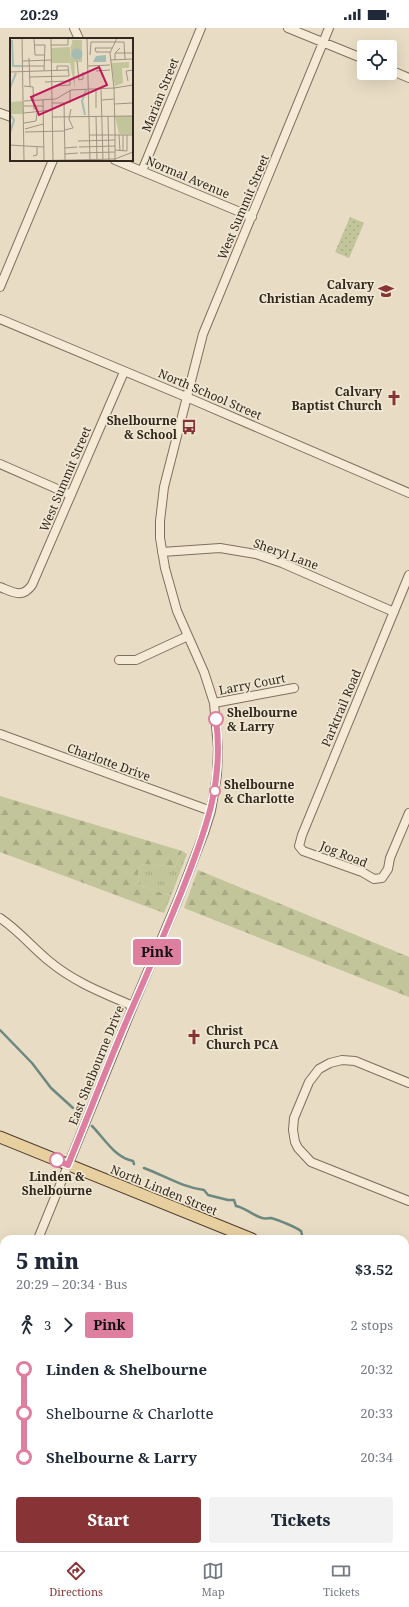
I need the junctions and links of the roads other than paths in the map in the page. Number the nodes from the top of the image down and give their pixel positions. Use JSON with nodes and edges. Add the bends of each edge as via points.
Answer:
{"nodes":[{"id":1,"x":74,"y":28,"type":"edge"},
{"id":2,"x":200,"y":28,"type":"edge"},
{"id":3,"x":288,"y":28,"type":"edge"},
{"id":4,"x":330,"y":28,"type":"edge"},
{"id":5,"x":79,"y":38,"type":"edge"},
{"id":6,"x":324,"y":42,"type":"junction"},
{"id":7,"x":357,"y":56,"type":"edge"},
{"id":8,"x":397,"y":73,"type":"edge"},
{"id":9,"x":409,"y":78,"type":"edge"},
{"id":10,"x":0,"y":113,"type":"edge"},
{"id":11,"x":10,"y":117,"type":"edge"},
{"id":12,"x":53,"y":161,"type":"edge"},
{"id":13,"x":117,"y":161,"type":"edge"},
{"id":14,"x":142,"y":171,"type":"junction"},
{"id":15,"x":252,"y":217,"type":"junction"},
{"id":16,"x":0,"y":287,"type":"edge"},
{"id":17,"x":0,"y":319,"type":"edge"},
{"id":18,"x":124,"y":372,"type":"junction"},
{"id":19,"x":187,"y":397,"type":"junction"},
{"id":20,"x":0,"y":464,"type":"edge"},
{"id":21,"x":409,"y":493,"type":"edge"},
{"id":22,"x":71,"y":495,"type":"junction"},
{"id":23,"x":162,"y":552,"type":"junction"},
{"id":24,"x":409,"y":575,"type":"edge"},
{"id":25,"x":0,"y":587,"type":"edge"},
{"id":26,"x":394,"y":612,"type":"junction"},
{"id":27,"x":188,"y":636,"type":"junction"},
{"id":28,"x":119,"y":660,"type":"dead end"},
{"id":29,"x":294,"y":688,"type":"dead end"},
{"id":30,"x":214,"y":703,"type":"junction"},
{"id":31,"x":0,"y":734,"type":"edge"},
{"id":32,"x":211,"y":811,"type":"junction"},
{"id":33,"x":409,"y":813,"type":"edge"},
{"id":34,"x":302,"y":850,"type":"joint"},
{"id":35,"x":0,"y":918,"type":"edge"},
{"id":36,"x":133,"y":1006,"type":"junction"},
{"id":37,"x":409,"y":1083,"type":"edge"},
{"id":38,"x":0,"y":1137,"type":"edge"},
{"id":39,"x":68,"y":1165,"type":"junction"},
{"id":40,"x":409,"y":1201,"type":"edge"},
{"id":41,"x":40,"y":1235,"type":"edge"},
{"id":42,"x":242,"y":1235,"type":"edge"}],
"edges":[{"from":1,"to":5,"type":"street"},
{"from":2,"to":14,"type":"street","name":"Marian Street"},
{"from":3,"to":6,"type":"street"},
{"from":4,"to":6,"type":"street","name":"West Summit Street"},
{"from":6,"to":7,"type":"street"},
{"from":6,"to":15,"type":"street","name":"West Summit Street"},
{"from":8,"to":9,"type":"street"},
{"from":10,"to":11,"type":"street"},
{"from":12,"to":16,"type":"street"},
{"from":13,"to":14,"type":"street","name":"Normal Avenue"},
{"from":14,"to":15,"type":"street","name":"Normal Avenue"},
{"from":15,"to":19,"type":"street","name":"West Summit Street","via":[[203,334]]},
{"from":17,"to":18,"type":"street","name":"North School Street"},
{"from":18,"to":19,"type":"street","name":"North School Street"},
{"from":18,"to":22,"type":"street","name":"West Summit Street"},
{"from":19,"to":21,"type":"street","name":"North School Street"},
{"from":19,"to":23,"type":"street","name":"West Summit Street","via":[[164,487],[160,521]]},
{"from":20,"to":22,"type":"street"},
{"from":22,"to":25,"type":"street","name":"West Summit Street","via":[[32,585],[21,594]]},
{"from":23,"to":26,"type":"street","name":"Sheryl Lane","via":[[220,548],[256,554]]},
{"from":23,"to":27,"type":"street","name":"West Summit Street","via":[[172,597]]},
{"from":24,"to":26,"type":"street","name":"Parktrail Road"},
{"from":26,"to":34,"type":"street","name":"Parktrail Road","via":[[302,835],[299,846]]},
{"from":27,"to":28,"type":"street","via":[[136,660]]},
{"from":27,"to":30,"type":"street","name":"East Shelbourne Drive"},
{"from":29,"to":30,"type":"street","name":"Larry Court"},
{"from":30,"to":32,"type":"street","name":"East Shelbourne Drive","via":[[218,748]]},
{"from":31,"to":32,"type":"street","name":"Charlotte Drive"},
{"from":32,"to":36,"type":"street","name":"East Shelbourne Drive","via":[[178,900]]},
{"from":33,"to":34,"type":"street","name":"Jog Road","via":[[388,869],[382,878],[374,879],[362,872]]},
{"from":35,"to":36,"type":"street","via":[[70,976]]},
{"from":36,"to":39,"type":"street","name":"East Shelbourne Drive"},
{"from":37,"to":40,"type":"street","via":[[354,1061],[336,1061],[314,1074],[294,1118],[293,1130],[295,1142],[306,1158],[317,1165]]},
{"from":38,"to":39,"type":"main road","name":"North Linden Street"},
{"from":39,"to":41,"type":"street","name":"East Shelbourne Drive"},
{"from":39,"to":42,"type":"main road","name":"North Linden Street"}]}
